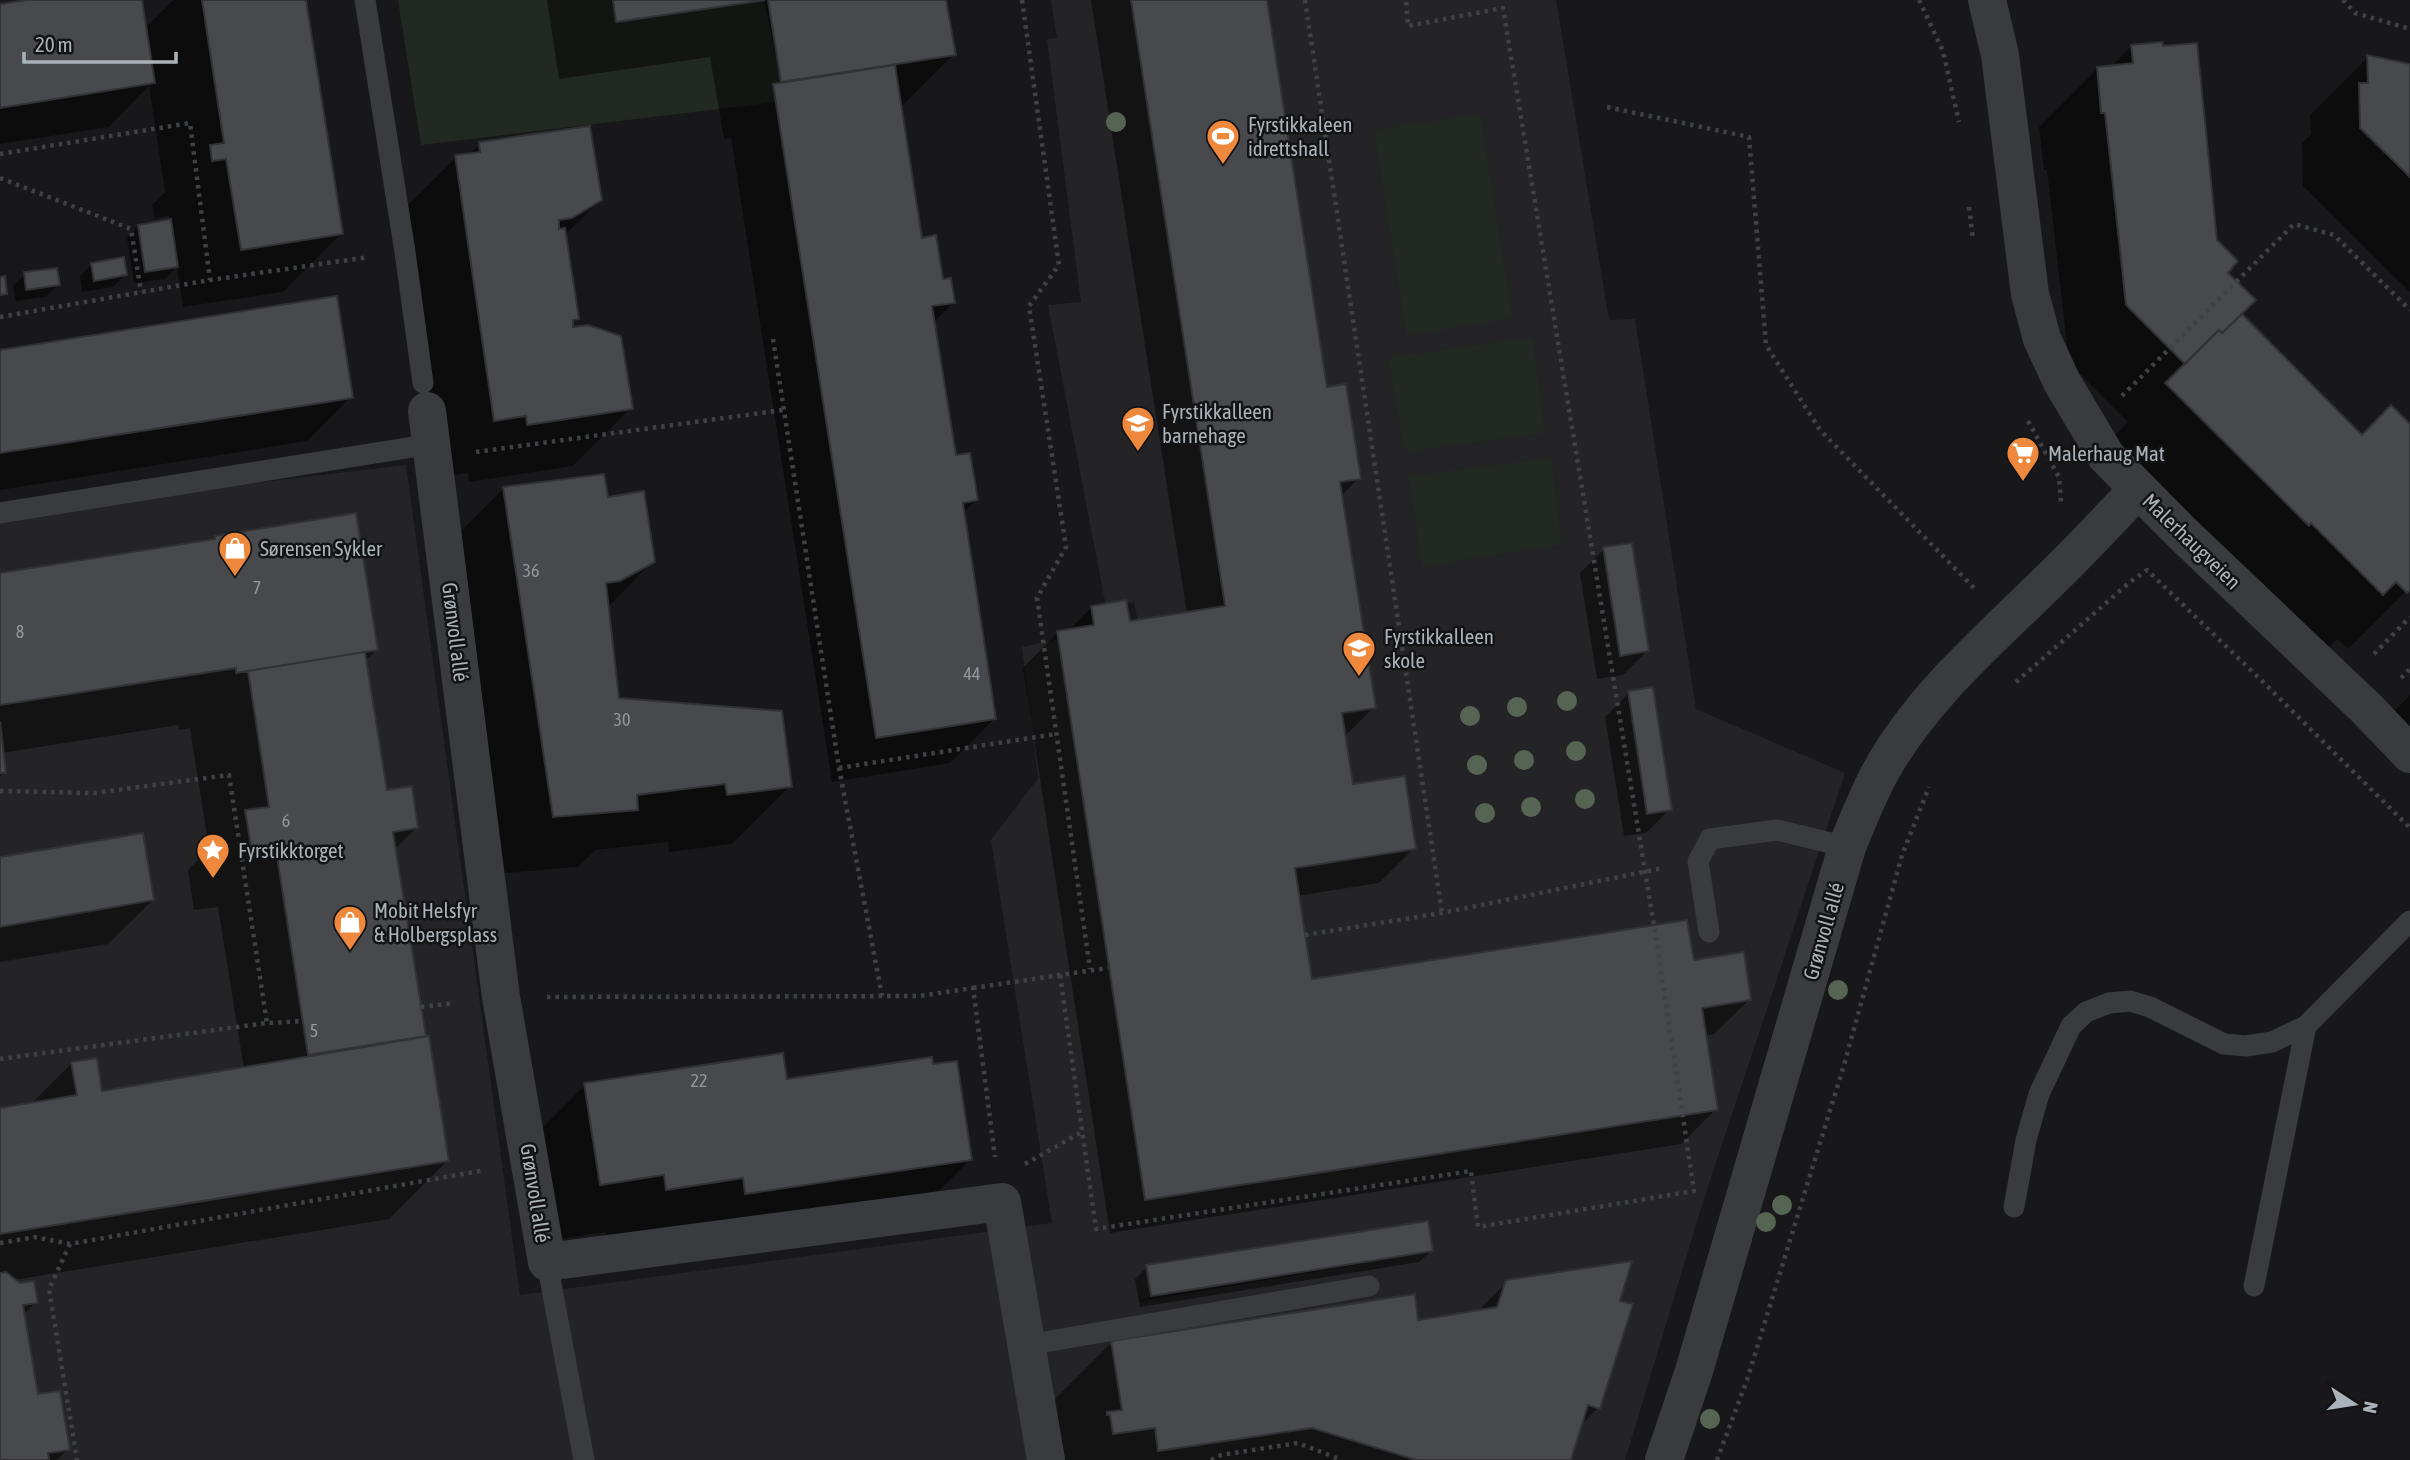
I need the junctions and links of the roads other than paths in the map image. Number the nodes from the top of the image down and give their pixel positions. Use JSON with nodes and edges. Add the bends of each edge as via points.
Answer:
{"nodes":[{"id":1,"x":365,"y":0,"type":"edge"},
{"id":2,"x":1987,"y":0,"type":"edge"},
{"id":3,"x":429,"y":424,"type":"junction"},
{"id":4,"x":2138,"y":489,"type":"junction"},
{"id":5,"x":0,"y":513,"type":"edge"},
{"id":6,"x":2410,"y":754,"type":"edge"},
{"id":7,"x":1847,"y":846,"type":"junction"},
{"id":8,"x":2410,"y":921,"type":"edge"},
{"id":9,"x":1709,"y":932,"type":"dead end"},
{"id":10,"x":2306,"y":1026,"type":"junction"},
{"id":11,"x":2014,"y":1208,"type":"dead end"},
{"id":12,"x":547,"y":1262,"type":"junction"},
{"id":13,"x":1369,"y":1286,"type":"dead end"},
{"id":14,"x":2254,"y":1286,"type":"dead end"},
{"id":15,"x":1027,"y":1345,"type":"junction"},
{"id":16,"x":584,"y":1460,"type":"edge"},
{"id":17,"x":1046,"y":1460,"type":"edge"},
{"id":18,"x":1664,"y":1460,"type":"edge"}],
"edges":[{"from":1,"to":3,"type":"lane"},
{"from":2,"to":4,"type":"street","name":"Malerhaugveien","via":[[2000,55],[2030,294],[2042,338],[2106,456]]},
{"from":3,"to":5,"type":"lane"},
{"from":3,"to":12,"type":"street","name":"Grønvoll allé","via":[[501,997]]},
{"from":4,"to":6,"type":"street","name":"Malerhaugveien"},
{"from":4,"to":7,"type":"street","name":"Grønvoll allé","via":[[1930,701],[1883,766]]},
{"from":7,"to":9,"type":"lane","via":[[1777,830],[1710,839],[1698,861]]},
{"from":7,"to":18,"type":"street","name":"Grønvoll allé"},
{"from":8,"to":10,"type":"lane"},
{"from":10,"to":11,"type":"lane","via":[[2272,1042],[2235,1045],[2130,1001],[2086,1012],[2071,1026],[2039,1094]]},
{"from":10,"to":14,"type":"lane"},
{"from":12,"to":15,"type":"street","name":"Grønvoll allé","via":[[1002,1202]]},
{"from":12,"to":16,"type":"lane"},
{"from":13,"to":15,"type":"lane"},
{"from":15,"to":17,"type":"street"}]}
